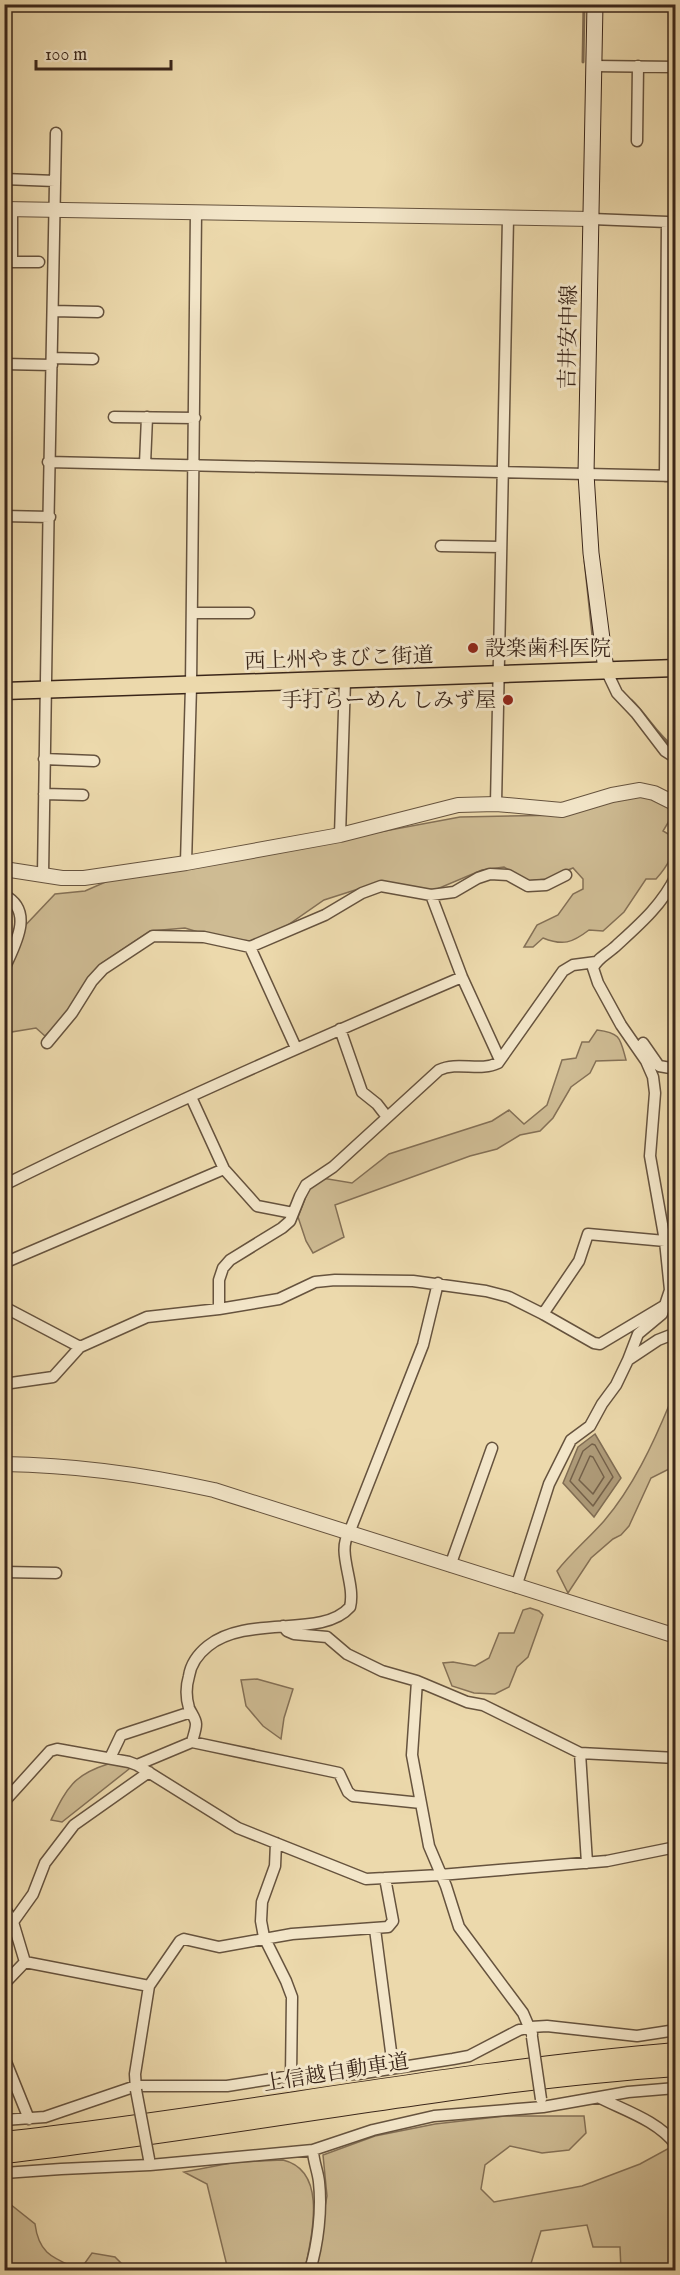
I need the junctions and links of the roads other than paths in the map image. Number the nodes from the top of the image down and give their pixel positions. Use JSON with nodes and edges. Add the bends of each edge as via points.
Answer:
{"nodes":[{"id":1,"x":595,"y":4,"type":"edge"},
{"id":2,"x":594,"y":66,"type":"junction"},
{"id":3,"x":638,"y":66,"type":"junction"},
{"id":4,"x":675,"y":67,"type":"edge"},
{"id":5,"x":56,"y":133,"type":"dead end"},
{"id":6,"x":637,"y":141,"type":"dead end"},
{"id":7,"x":4,"y":179,"type":"edge"},
{"id":8,"x":55,"y":181,"type":"junction"},
{"id":9,"x":8,"y":209,"type":"edge"},
{"id":10,"x":55,"y":209,"type":"junction"},
{"id":11,"x":196,"y":212,"type":"junction"},
{"id":12,"x":508,"y":218,"type":"junction"},
{"id":13,"x":592,"y":219,"type":"junction"},
{"id":14,"x":8,"y":262,"type":"edge"},
{"id":15,"x":39,"y":262,"type":"dead end"},
{"id":16,"x":53,"y":311,"type":"junction"},
{"id":17,"x":98,"y":312,"type":"dead end"},
{"id":18,"x":93,"y":359,"type":"dead end"},
{"id":19,"x":52,"y":362,"type":"junction"},
{"id":20,"x":4,"y":364,"type":"edge"},
{"id":21,"x":114,"y":417,"type":"dead end"},
{"id":22,"x":147,"y":417,"type":"junction"},
{"id":23,"x":195,"y":418,"type":"junction"},
{"id":24,"x":48,"y":462,"type":"junction"},
{"id":25,"x":145,"y":464,"type":"junction"},
{"id":26,"x":194,"y":465,"type":"junction"},
{"id":27,"x":502,"y":473,"type":"junction"},
{"id":28,"x":586,"y":474,"type":"junction"},
{"id":29,"x":670,"y":476,"type":"edge"},
{"id":30,"x":4,"y":516,"type":"edge"},
{"id":31,"x":50,"y":517,"type":"junction"},
{"id":32,"x":441,"y":546,"type":"dead end"},
{"id":33,"x":501,"y":548,"type":"junction"},
{"id":34,"x":192,"y":613,"type":"junction"},
{"id":35,"x":249,"y":613,"type":"dead end"},
{"id":36,"x":675,"y":668,"type":"edge"},
{"id":37,"x":606,"y":670,"type":"junction"},
{"id":38,"x":498,"y":675,"type":"junction"},
{"id":39,"x":345,"y":680,"type":"junction"},
{"id":40,"x":191,"y":686,"type":"junction"},
{"id":41,"x":45,"y":690,"type":"junction"},
{"id":42,"x":4,"y":691,"type":"edge"},
{"id":43,"x":675,"y":758,"type":"edge"},
{"id":44,"x":44,"y":759,"type":"junction"},
{"id":45,"x":94,"y":761,"type":"dead end"},
{"id":46,"x":44,"y":794,"type":"junction"},
{"id":47,"x":83,"y":795,"type":"dead end"},
{"id":48,"x":496,"y":804,"type":"junction"},
{"id":49,"x":675,"y":804,"type":"edge"},
{"id":50,"x":340,"y":835,"type":"junction"},
{"id":51,"x":186,"y":863,"type":"junction"},
{"id":52,"x":4,"y":869,"type":"edge"},
{"id":53,"x":43,"y":875,"type":"junction"},
{"id":54,"x":566,"y":875,"type":"dead end"},
{"id":55,"x":675,"y":876,"type":"edge"},
{"id":56,"x":4,"y":895,"type":"edge"},
{"id":57,"x":431,"y":895,"type":"junction"},
{"id":58,"x":250,"y":947,"type":"junction"},
{"id":59,"x":596,"y":962,"type":"junction"},
{"id":60,"x":4,"y":969,"type":"edge"},
{"id":61,"x":462,"y":977,"type":"junction"},
{"id":62,"x":621,"y":1025,"type":"junction"},
{"id":63,"x":340,"y":1029,"type":"junction"},
{"id":64,"x":48,"y":1043,"type":"dead end"},
{"id":65,"x":296,"y":1048,"type":"junction"},
{"id":66,"x":500,"y":1060,"type":"junction"},
{"id":67,"x":675,"y":1069,"type":"edge"},
{"id":68,"x":191,"y":1097,"type":"junction"},
{"id":69,"x":387,"y":1117,"type":"junction"},
{"id":70,"x":224,"y":1169,"type":"junction"},
{"id":71,"x":4,"y":1185,"type":"edge"},
{"id":72,"x":293,"y":1212,"type":"junction"},
{"id":73,"x":665,"y":1241,"type":"junction"},
{"id":74,"x":4,"y":1263,"type":"edge"},
{"id":75,"x":438,"y":1283,"type":"junction"},
{"id":76,"x":667,"y":1304,"type":"junction"},
{"id":77,"x":4,"y":1307,"type":"edge"},
{"id":78,"x":219,"y":1309,"type":"junction"},
{"id":79,"x":543,"y":1314,"type":"junction"},
{"id":80,"x":675,"y":1333,"type":"edge"},
{"id":81,"x":80,"y":1347,"type":"junction"},
{"id":82,"x":628,"y":1360,"type":"junction"},
{"id":83,"x":4,"y":1384,"type":"edge"},
{"id":84,"x":492,"y":1449,"type":"dead end"},
{"id":85,"x":4,"y":1464,"type":"edge"},
{"id":86,"x":349,"y":1533,"type":"junction"},
{"id":87,"x":450,"y":1566,"type":"junction"},
{"id":88,"x":4,"y":1572,"type":"edge"},
{"id":89,"x":56,"y":1573,"type":"dead end"},
{"id":90,"x":516,"y":1587,"type":"junction"},
{"id":91,"x":283,"y":1626,"type":"junction"},
{"id":92,"x":675,"y":1636,"type":"edge"},
{"id":93,"x":417,"y":1681,"type":"junction"},
{"id":94,"x":191,"y":1712,"type":"junction"},
{"id":95,"x":192,"y":1742,"type":"junction"},
{"id":96,"x":580,"y":1753,"type":"junction"},
{"id":97,"x":110,"y":1758,"type":"junction"},
{"id":98,"x":675,"y":1758,"type":"edge"},
{"id":99,"x":137,"y":1765,"type":"junction"},
{"id":100,"x":149,"y":1772,"type":"junction"},
{"id":101,"x":4,"y":1802,"type":"edge"},
{"id":102,"x":421,"y":1803,"type":"junction"},
{"id":103,"x":276,"y":1843,"type":"junction"},
{"id":104,"x":675,"y":1847,"type":"edge"},
{"id":105,"x":587,"y":1863,"type":"junction"},
{"id":106,"x":440,"y":1875,"type":"junction"},
{"id":107,"x":385,"y":1878,"type":"junction"},
{"id":108,"x":4,"y":1907,"type":"edge"},
{"id":109,"x":13,"y":1922,"type":"junction"},
{"id":110,"x":375,"y":1929,"type":"junction"},
{"id":111,"x":264,"y":1937,"type":"junction"},
{"id":112,"x":25,"y":1962,"type":"junction"},
{"id":113,"x":4,"y":1984,"type":"edge"},
{"id":114,"x":148,"y":1986,"type":"junction"},
{"id":115,"x":675,"y":2030,"type":"edge"},
{"id":116,"x":531,"y":2032,"type":"junction"},
{"id":117,"x":675,"y":2052,"type":"edge"},
{"id":118,"x":4,"y":2057,"type":"edge"},
{"id":119,"x":393,"y":2067,"type":"junction"},
{"id":120,"x":675,"y":2067,"type":"edge"},
{"id":121,"x":291,"y":2076,"type":"junction"},
{"id":122,"x":136,"y":2088,"type":"junction"},
{"id":123,"x":675,"y":2088,"type":"edge"},
{"id":124,"x":600,"y":2098,"type":"junction"},
{"id":125,"x":542,"y":2103,"type":"junction"},
{"id":126,"x":30,"y":2119,"type":"junction"},
{"id":127,"x":4,"y":2120,"type":"edge"},
{"id":128,"x":4,"y":2141,"type":"edge"},
{"id":129,"x":675,"y":2145,"type":"edge"},
{"id":130,"x":313,"y":2150,"type":"junction"},
{"id":131,"x":4,"y":2154,"type":"edge"},
{"id":132,"x":150,"y":2162,"type":"junction"},
{"id":133,"x":4,"y":2174,"type":"edge"},
{"id":134,"x":310,"y":2271,"type":"edge"}],
"edges":[{"from":1,"to":2,"type":"main road","name":"吉井安中線"},
{"from":2,"to":3,"type":"street"},
{"from":2,"to":13,"type":"main road","name":"吉井安中線"},
{"from":3,"to":4,"type":"street"},
{"from":3,"to":6,"type":"street"},
{"from":5,"to":8,"type":"street"},
{"from":7,"to":8,"type":"street"},
{"from":8,"to":10,"type":"street"},
{"from":9,"to":10,"type":"street"},
{"from":9,"to":14,"type":"street"},
{"from":10,"to":11,"type":"street"},
{"from":10,"to":16,"type":"street"},
{"from":11,"to":12,"type":"street"},
{"from":11,"to":23,"type":"street"},
{"from":12,"to":13,"type":"street"},
{"from":12,"to":27,"type":"street"},
{"from":13,"to":28,"type":"main road","name":"吉井安中線"},
{"from":13,"to":29,"type":"street","via":[[666,222]]},
{"from":14,"to":15,"type":"street"},
{"from":16,"to":17,"type":"street"},
{"from":16,"to":19,"type":"street"},
{"from":18,"to":19,"type":"street"},
{"from":19,"to":20,"type":"street"},
{"from":19,"to":24,"type":"street"},
{"from":21,"to":22,"type":"street"},
{"from":22,"to":23,"type":"street"},
{"from":22,"to":25,"type":"street"},
{"from":23,"to":26,"type":"street"},
{"from":24,"to":25,"type":"street"},
{"from":24,"to":31,"type":"street"},
{"from":25,"to":26,"type":"street"},
{"from":26,"to":27,"type":"street"},
{"from":26,"to":34,"type":"street"},
{"from":27,"to":28,"type":"street"},
{"from":27,"to":33,"type":"street"},
{"from":28,"to":29,"type":"street"},
{"from":28,"to":37,"type":"main road","name":"吉井安中線","via":[[591,553]]},
{"from":30,"to":31,"type":"street"},
{"from":31,"to":41,"type":"street"},
{"from":32,"to":33,"type":"street"},
{"from":33,"to":38,"type":"street"},
{"from":34,"to":35,"type":"street"},
{"from":34,"to":40,"type":"street"},
{"from":36,"to":37,"type":"highway","name":"西上州やまびこ街道"},
{"from":37,"to":38,"type":"highway","name":"西上州やまびこ街道"},
{"from":37,"to":43,"type":"street","via":[[617,693]]},
{"from":38,"to":39,"type":"highway","name":"西上州やまびこ街道"},
{"from":38,"to":48,"type":"street"},
{"from":39,"to":40,"type":"highway","name":"西上州やまびこ街道"},
{"from":39,"to":50,"type":"street"},
{"from":40,"to":41,"type":"highway","name":"西上州やまびこ街道"},
{"from":40,"to":51,"type":"street"},
{"from":41,"to":42,"type":"highway","name":"西上州やまびこ街道"},
{"from":41,"to":44,"type":"street"},
{"from":44,"to":45,"type":"street"},
{"from":44,"to":46,"type":"street"},
{"from":46,"to":47,"type":"street"},
{"from":46,"to":53,"type":"street"},
{"from":48,"to":49,"type":"street","via":[[562,810],[640,790],[654,792]]},
{"from":48,"to":50,"type":"street","via":[[441,808]]},
{"from":50,"to":51,"type":"street"},
{"from":51,"to":53,"type":"street","via":[[84,878]]},
{"from":52,"to":53,"type":"street"},
{"from":54,"to":57,"type":"street","via":[[546,885],[528,886],[508,875],[490,874],[454,892]]},
{"from":55,"to":59,"type":"street","via":[[653,911]]},
{"from":56,"to":60,"type":"street","via":[[16,901],[22,915]]},
{"from":57,"to":58,"type":"street","via":[[381,886]]},
{"from":57,"to":61,"type":"street"},
{"from":58,"to":64,"type":"street","via":[[204,937],[153,936],[103,969]]},
{"from":58,"to":65,"type":"street"},
{"from":59,"to":62,"type":"street","via":[[593,968],[598,983]]},
{"from":59,"to":66,"type":"street","via":[[573,965],[563,971]]},
{"from":61,"to":63,"type":"street"},
{"from":61,"to":66,"type":"street"},
{"from":62,"to":67,"type":"street","via":[[636,1033],[659,1066]]},
{"from":62,"to":73,"type":"street","via":[[653,1077],[650,1156]]},
{"from":63,"to":65,"type":"street"},
{"from":63,"to":69,"type":"street","via":[[362,1092]]},
{"from":65,"to":68,"type":"street"},
{"from":66,"to":69,"type":"street","via":[[490,1067],[448,1066],[440,1070]]},
{"from":68,"to":70,"type":"street"},
{"from":68,"to":71,"type":"street"},
{"from":69,"to":72,"type":"street","via":[[333,1167],[306,1185]]},
{"from":70,"to":72,"type":"street","via":[[256,1206]]},
{"from":70,"to":74,"type":"street"},
{"from":72,"to":78,"type":"street","via":[[282,1228],[223,1268]]},
{"from":73,"to":76,"type":"street","via":[[670,1290]]},
{"from":73,"to":79,"type":"street","via":[[588,1234],[579,1261]]},
{"from":75,"to":78,"type":"street","via":[[315,1282],[279,1299]]},
{"from":75,"to":79,"type":"street","via":[[498,1294]]},
{"from":75,"to":86,"type":"street","via":[[423,1345]]},
{"from":76,"to":79,"type":"street","via":[[600,1344]]},
{"from":76,"to":82,"type":"street","via":[[662,1314],[638,1334]]},
{"from":77,"to":81,"type":"street"},
{"from":78,"to":81,"type":"street","via":[[147,1317]]},
{"from":80,"to":82,"type":"street"},
{"from":81,"to":83,"type":"street","via":[[53,1377]]},
{"from":82,"to":90,"type":"street","via":[[590,1426],[571,1440],[549,1484]]},
{"from":84,"to":87,"type":"street"},
{"from":85,"to":86,"type":"street","via":[[181,1483]]},
{"from":86,"to":87,"type":"street"},
{"from":86,"to":91,"type":"street","via":[[344,1548],[350,1576],[350,1607],[328,1621]]},
{"from":87,"to":90,"type":"street"},
{"from":88,"to":89,"type":"street"},
{"from":90,"to":92,"type":"street"},
{"from":91,"to":93,"type":"street","via":[[294,1634],[327,1637],[347,1654],[382,1671]]},
{"from":91,"to":94,"type":"street","via":[[236,1631],[219,1637],[200,1653],[189,1675]]},
{"from":93,"to":96,"type":"street","via":[[445,1695],[483,1705]]},
{"from":93,"to":102,"type":"street","via":[[411,1746]]},
{"from":94,"to":95,"type":"street","via":[[196,1723]]},
{"from":94,"to":97,"type":"street","via":[[122,1735]]},
{"from":95,"to":99,"type":"street"},
{"from":95,"to":102,"type":"street","via":[[339,1773],[353,1796]]},
{"from":96,"to":98,"type":"street"},
{"from":96,"to":105,"type":"street"},
{"from":97,"to":99,"type":"street"},
{"from":97,"to":101,"type":"street","via":[[53,1749]]},
{"from":99,"to":100,"type":"street"},
{"from":100,"to":103,"type":"street","via":[[238,1828]]},
{"from":100,"to":109,"type":"street","via":[[74,1825],[45,1863],[33,1894]]},
{"from":102,"to":106,"type":"street","via":[[429,1846]]},
{"from":103,"to":107,"type":"street","via":[[359,1877]]},
{"from":103,"to":111,"type":"street","via":[[274,1866],[262,1902]]},
{"from":104,"to":105,"type":"street"},
{"from":105,"to":106,"type":"street"},
{"from":106,"to":107,"type":"street"},
{"from":106,"to":116,"type":"street","via":[[459,1927],[523,2013]]},
{"from":107,"to":110,"type":"street","via":[[393,1921],[388,1927]]},
{"from":108,"to":109,"type":"street"},
{"from":109,"to":112,"type":"street"},
{"from":110,"to":111,"type":"street"},
{"from":110,"to":119,"type":"street"},
{"from":111,"to":114,"type":"street","via":[[219,1947],[184,1939]]},
{"from":111,"to":121,"type":"street","via":[[292,1997]]},
{"from":112,"to":113,"type":"street"},
{"from":112,"to":114,"type":"street"},
{"from":114,"to":122,"type":"street"},
{"from":115,"to":116,"type":"street","via":[[637,2036],[570,2028]]},
{"from":116,"to":119,"type":"street","via":[[519,2030],[469,2056]]},
{"from":116,"to":125,"type":"street","bridge":true},
{"from":117,"to":128,"type":"highway","name":"上信越自動車道","via":[[480,2074]]},
{"from":118,"to":126,"type":"street"},
{"from":119,"to":121,"type":"street","via":[[358,2074]]},
{"from":120,"to":131,"type":"highway","name":"上信越自動車道","via":[[472,2089],[156,2136]]},
{"from":121,"to":122,"type":"street","via":[[227,2086]]},
{"from":122,"to":126,"type":"street"},
{"from":122,"to":132,"type":"street","bridge":true},
{"from":123,"to":124,"type":"street"},
{"from":124,"to":125,"type":"street"},
{"from":124,"to":129,"type":"street","via":[[652,2123]]},
{"from":125,"to":130,"type":"street","via":[[434,2116],[373,2130]]},
{"from":126,"to":127,"type":"street"},
{"from":130,"to":132,"type":"street"},
{"from":130,"to":134,"type":"street","via":[[320,2209]]},
{"from":132,"to":133,"type":"street"}]}
